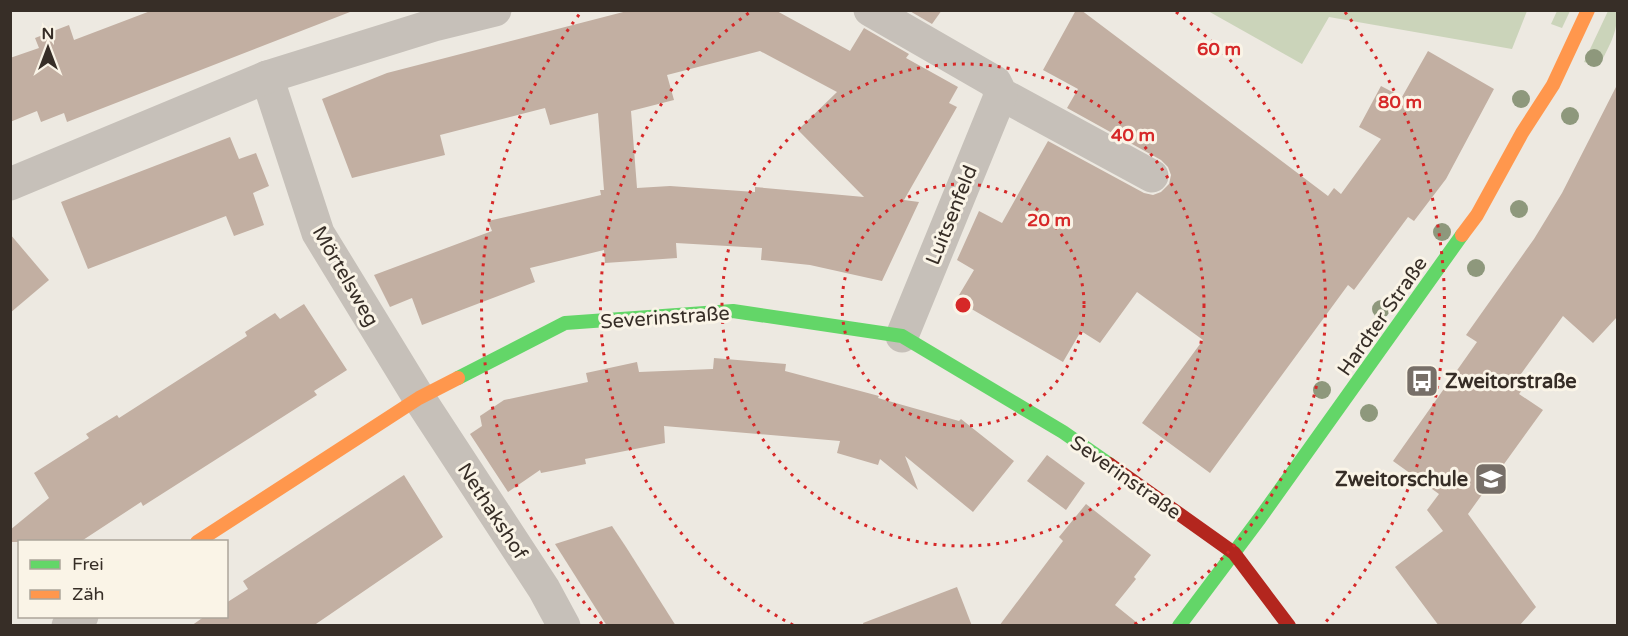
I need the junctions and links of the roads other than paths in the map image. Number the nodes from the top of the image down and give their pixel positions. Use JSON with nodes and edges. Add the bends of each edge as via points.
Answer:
{"nodes":[{"id":1,"x":495,"y":10,"type":"edge"},
{"id":2,"x":870,"y":10,"type":"edge"},
{"id":3,"x":1588,"y":10,"type":"edge"},
{"id":4,"x":267,"y":77,"type":"junction"},
{"id":5,"x":1001,"y":94,"type":"junction"},
{"id":6,"x":1152,"y":176,"type":"dead end"},
{"id":7,"x":10,"y":184,"type":"edge"},
{"id":8,"x":902,"y":336,"type":"junction"},
{"id":9,"x":419,"y":398,"type":"junction"},
{"id":10,"x":201,"y":540,"type":"edge"},
{"id":11,"x":1234,"y":553,"type":"junction"},
{"id":12,"x":564,"y":626,"type":"edge"},
{"id":13,"x":1179,"y":626,"type":"edge"},
{"id":14,"x":1289,"y":626,"type":"edge"}],
"edges":[{"from":1,"to":4,"type":"street"},
{"from":2,"to":5,"type":"street","via":[[995,82]]},
{"from":3,"to":11,"type":"street","name":"Hardter Straße","via":[[1553,84],[1477,215]]},
{"from":4,"to":7,"type":"street"},
{"from":4,"to":9,"type":"street","name":"Mörtelsweg","via":[[318,233]]},
{"from":5,"to":6,"type":"street"},
{"from":5,"to":8,"type":"street","name":"Luitsenfeld"},
{"from":8,"to":9,"type":"street","name":"Severinstraße","via":[[733,310],[565,323]]},
{"from":8,"to":11,"type":"street","name":"Severinstraße","via":[[1063,432]]},
{"from":9,"to":10,"type":"street","name":"Severinstraße"},
{"from":9,"to":12,"type":"street","name":"Nethakshof"},
{"from":11,"to":13,"type":"street","name":"Hardter Straße"},
{"from":11,"to":14,"type":"street"}]}
